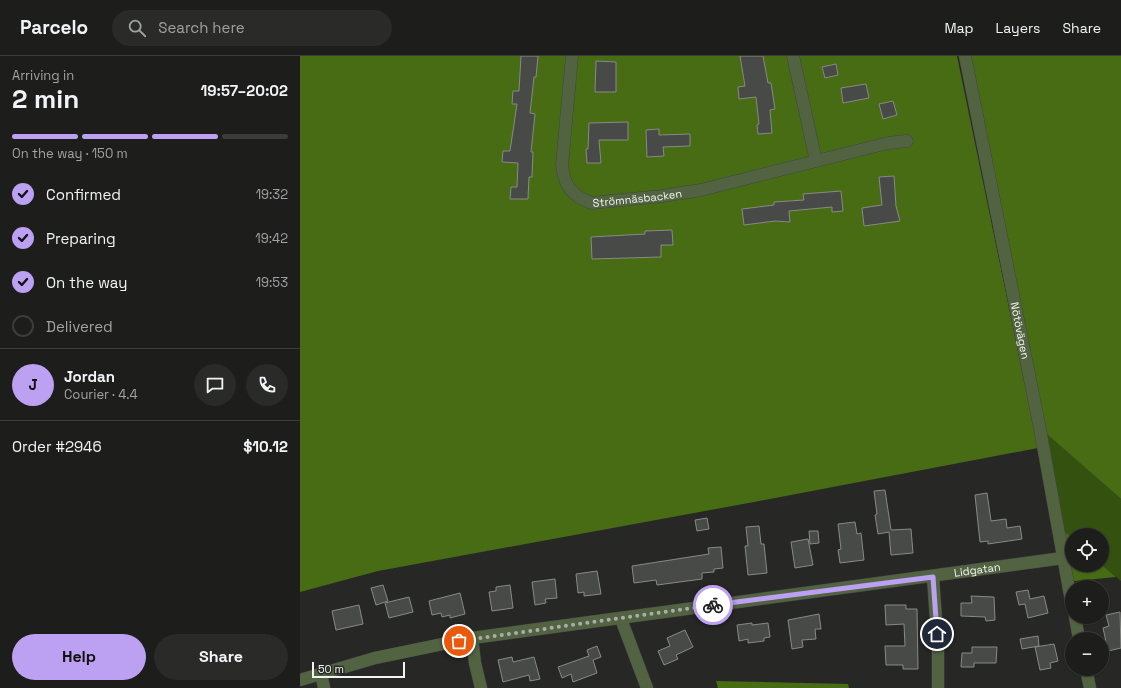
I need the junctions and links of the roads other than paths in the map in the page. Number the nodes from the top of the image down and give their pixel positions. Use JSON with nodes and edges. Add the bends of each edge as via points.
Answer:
{"nodes":[{"id":1,"x":572,"y":56,"type":"edge"},
{"id":2,"x":793,"y":56,"type":"edge"},
{"id":3,"x":965,"y":56,"type":"edge"},
{"id":4,"x":907,"y":141,"type":"dead end"},
{"id":5,"x":816,"y":161,"type":"junction"},
{"id":6,"x":1063,"y":558,"type":"junction"},
{"id":7,"x":933,"y":577,"type":"junction"},
{"id":8,"x":1067,"y":580,"type":"edge"},
{"id":9,"x":621,"y":619,"type":"junction"},
{"id":10,"x":472,"y":638,"type":"junction"},
{"id":11,"x":321,"y":673,"type":"junction"},
{"id":12,"x":1087,"y":676,"type":"edge"},
{"id":13,"x":300,"y":680,"type":"edge"},
{"id":14,"x":324,"y":688,"type":"edge"},
{"id":15,"x":480,"y":688,"type":"edge"},
{"id":16,"x":647,"y":688,"type":"edge"},
{"id":17,"x":938,"y":688,"type":"edge"},
{"id":18,"x":1090,"y":688,"type":"edge"}],
"edges":[{"from":1,"to":5,"type":"street","name":"Strömnäsbacken","via":[[562,165],[565,184],[582,199],[592,203],[611,202],[701,190]]},
{"from":2,"to":5,"type":"street"},
{"from":3,"to":6,"type":"street","name":"Nötövägen","via":[[1040,429]]},
{"from":4,"to":5,"type":"street","name":"Strömnäsbacken","via":[[888,143]]},
{"from":6,"to":7,"type":"street","name":"Lidgatan"},
{"from":6,"to":8,"type":"street","name":"Nötövägen"},
{"from":7,"to":9,"type":"street","name":"Lidgatan"},
{"from":7,"to":17,"type":"street"},
{"from":9,"to":10,"type":"street","name":"Lidgatan"},
{"from":9,"to":16,"type":"street"},
{"from":10,"to":11,"type":"street","name":"Lidgatan","via":[[376,658]]},
{"from":10,"to":15,"type":"street"},
{"from":11,"to":13,"type":"street","name":"Lidgatan"},
{"from":11,"to":14,"type":"street"},
{"from":12,"to":18,"type":"street"}]}
